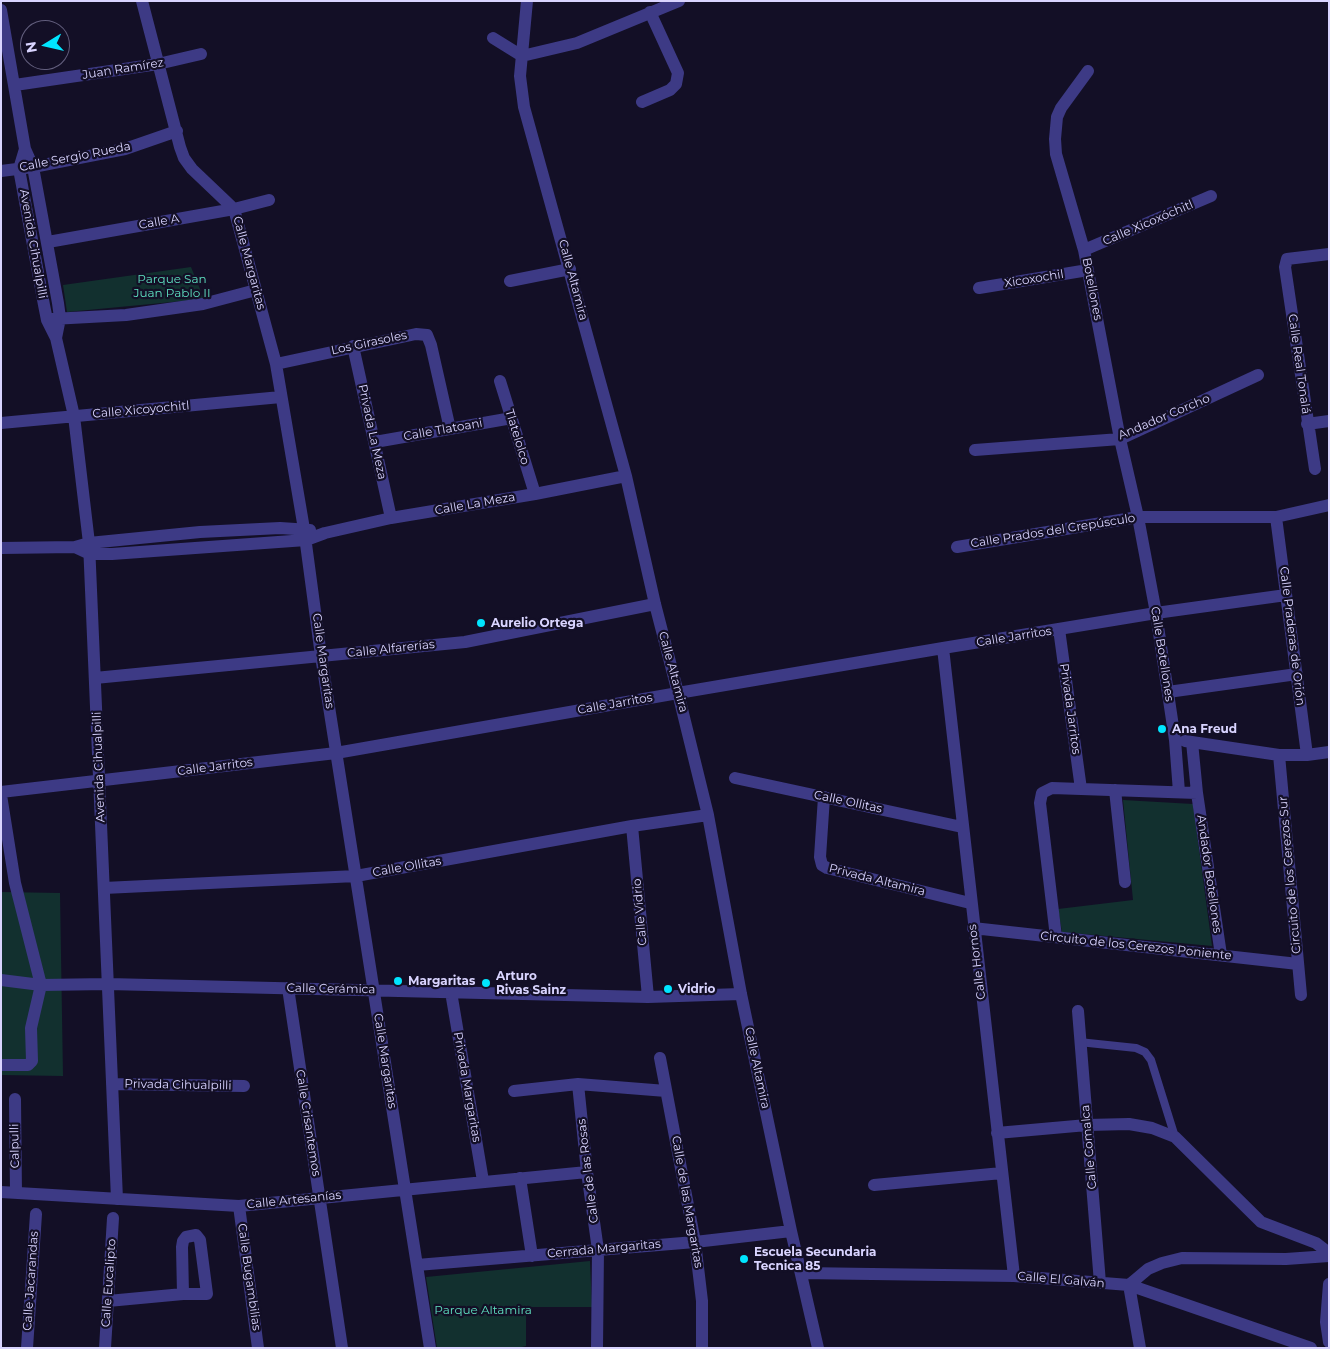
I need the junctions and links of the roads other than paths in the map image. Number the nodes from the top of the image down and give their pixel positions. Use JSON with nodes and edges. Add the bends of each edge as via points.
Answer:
{"nodes":[{"id":1,"x":142,"y":1,"type":"edge"},
{"id":2,"x":527,"y":1,"type":"edge"},
{"id":3,"x":679,"y":1,"type":"edge"},
{"id":4,"x":1,"y":10,"type":"edge"},
{"id":5,"x":650,"y":12,"type":"junction"},
{"id":6,"x":493,"y":38,"type":"dead end"},
{"id":7,"x":201,"y":54,"type":"dead end"},
{"id":8,"x":5,"y":56,"type":"edge"},
{"id":9,"x":522,"y":56,"type":"junction"},
{"id":10,"x":158,"y":64,"type":"junction"},
{"id":11,"x":1088,"y":71,"type":"dead end"},
{"id":12,"x":15,"y":85,"type":"junction"},
{"id":13,"x":642,"y":102,"type":"dead end"},
{"id":14,"x":177,"y":131,"type":"junction"},
{"id":15,"x":25,"y":149,"type":"junction"},
{"id":16,"x":33,"y":167,"type":"junction"},
{"id":17,"x":20,"y":169,"type":"junction"},
{"id":18,"x":1,"y":171,"type":"edge"},
{"id":19,"x":1211,"y":196,"type":"dead end"},
{"id":20,"x":270,"y":200,"type":"dead end"},
{"id":21,"x":234,"y":209,"type":"junction"},
{"id":22,"x":48,"y":242,"type":"junction"},
{"id":23,"x":1084,"y":250,"type":"junction"},
{"id":24,"x":1329,"y":254,"type":"edge"},
{"id":25,"x":570,"y":269,"type":"junction"},
{"id":26,"x":1088,"y":270,"type":"junction"},
{"id":27,"x":510,"y":281,"type":"dead end"},
{"id":28,"x":979,"y":288,"type":"dead end"},
{"id":29,"x":256,"y":290,"type":"junction"},
{"id":30,"x":54,"y":319,"type":"junction"},
{"id":31,"x":354,"y":346,"type":"junction"},
{"id":32,"x":276,"y":364,"type":"junction"},
{"id":33,"x":1258,"y":375,"type":"dead end"},
{"id":34,"x":500,"y":381,"type":"dead end"},
{"id":35,"x":281,"y":397,"type":"junction"},
{"id":36,"x":74,"y":416,"type":"junction"},
{"id":37,"x":512,"y":418,"type":"junction"},
{"id":38,"x":1329,"y":421,"type":"edge"},
{"id":39,"x":1,"y":423,"type":"edge"},
{"id":40,"x":1307,"y":424,"type":"junction"},
{"id":41,"x":450,"y":429,"type":"junction"},
{"id":42,"x":1120,"y":439,"type":"junction"},
{"id":43,"x":375,"y":442,"type":"junction"},
{"id":44,"x":975,"y":450,"type":"dead end"},
{"id":45,"x":1315,"y":469,"type":"dead end"},
{"id":46,"x":626,"y":476,"type":"junction"},
{"id":47,"x":535,"y":494,"type":"junction"},
{"id":48,"x":1329,"y":505,"type":"edge"},
{"id":49,"x":1138,"y":517,"type":"junction"},
{"id":50,"x":1276,"y":517,"type":"junction"},
{"id":51,"x":390,"y":518,"type":"junction"},
{"id":52,"x":305,"y":535,"type":"junction"},
{"id":53,"x":957,"y":547,"type":"dead end"},
{"id":54,"x":1,"y":548,"type":"edge"},
{"id":55,"x":90,"y":548,"type":"junction"},
{"id":56,"x":1286,"y":595,"type":"junction"},
{"id":57,"x":655,"y":604,"type":"junction"},
{"id":58,"x":1156,"y":613,"type":"junction"},
{"id":59,"x":1059,"y":629,"type":"junction"},
{"id":60,"x":943,"y":648,"type":"junction"},
{"id":61,"x":321,"y":656,"type":"junction"},
{"id":62,"x":1296,"y":674,"type":"junction"},
{"id":63,"x":95,"y":678,"type":"junction"},
{"id":64,"x":1168,"y":692,"type":"junction"},
{"id":65,"x":678,"y":693,"type":"junction"},
{"id":66,"x":1175,"y":740,"type":"junction"},
{"id":67,"x":1192,"y":742,"type":"junction"},
{"id":68,"x":1329,"y":752,"type":"edge"},
{"id":69,"x":336,"y":753,"type":"junction"},
{"id":70,"x":1279,"y":755,"type":"junction"},
{"id":71,"x":1307,"y":755,"type":"junction"},
{"id":72,"x":735,"y":778,"type":"dead end"},
{"id":73,"x":99,"y":781,"type":"junction"},
{"id":74,"x":1081,"y":789,"type":"junction"},
{"id":75,"x":1115,"y":790,"type":"junction"},
{"id":76,"x":1179,"y":792,"type":"junction"},
{"id":77,"x":1197,"y":793,"type":"junction"},
{"id":78,"x":1,"y":794,"type":"edge"},
{"id":79,"x":824,"y":797,"type":"junction"},
{"id":80,"x":708,"y":815,"type":"junction"},
{"id":81,"x":632,"y":826,"type":"junction"},
{"id":82,"x":962,"y":827,"type":"junction"},
{"id":83,"x":356,"y":876,"type":"junction"},
{"id":84,"x":1125,"y":882,"type":"dead end"},
{"id":85,"x":104,"y":888,"type":"junction"},
{"id":86,"x":970,"y":903,"type":"junction"},
{"id":87,"x":973,"y":928,"type":"junction"},
{"id":88,"x":1056,"y":937,"type":"junction"},
{"id":89,"x":1221,"y":955,"type":"junction"},
{"id":90,"x":1298,"y":964,"type":"junction"},
{"id":91,"x":1,"y":980,"type":"edge"},
{"id":92,"x":108,"y":984,"type":"junction"},
{"id":93,"x":41,"y":985,"type":"junction"},
{"id":94,"x":288,"y":988,"type":"junction"},
{"id":95,"x":374,"y":990,"type":"junction"},
{"id":96,"x":451,"y":992,"type":"junction"},
{"id":97,"x":741,"y":994,"type":"junction"},
{"id":98,"x":1302,"y":996,"type":"dead end"},
{"id":99,"x":648,"y":997,"type":"junction"},
{"id":100,"x":1078,"y":1011,"type":"dead end"},
{"id":101,"x":1079,"y":1042,"type":"junction"},
{"id":102,"x":660,"y":1058,"type":"dead end"},
{"id":103,"x":1,"y":1065,"type":"edge"},
{"id":104,"x":112,"y":1084,"type":"junction"},
{"id":105,"x":578,"y":1084,"type":"junction"},
{"id":106,"x":244,"y":1086,"type":"dead end"},
{"id":107,"x":514,"y":1091,"type":"dead end"},
{"id":108,"x":666,"y":1091,"type":"junction"},
{"id":109,"x":15,"y":1099,"type":"dead end"},
{"id":110,"x":1087,"y":1125,"type":"junction"},
{"id":111,"x":997,"y":1133,"type":"junction"},
{"id":112,"x":1175,"y":1137,"type":"junction"},
{"id":113,"x":587,"y":1172,"type":"junction"},
{"id":114,"x":1002,"y":1173,"type":"junction"},
{"id":115,"x":520,"y":1178,"type":"junction"},
{"id":116,"x":483,"y":1181,"type":"junction"},
{"id":117,"x":874,"y":1185,"type":"dead end"},
{"id":118,"x":405,"y":1189,"type":"junction"},
{"id":119,"x":1,"y":1192,"type":"edge"},
{"id":120,"x":16,"y":1193,"type":"junction"},
{"id":121,"x":320,"y":1198,"type":"junction"},
{"id":122,"x":117,"y":1199,"type":"junction"},
{"id":123,"x":239,"y":1206,"type":"junction"},
{"id":124,"x":36,"y":1214,"type":"dead end"},
{"id":125,"x":114,"y":1218,"type":"dead end"},
{"id":126,"x":791,"y":1231,"type":"junction"},
{"id":127,"x":695,"y":1242,"type":"junction"},
{"id":128,"x":598,"y":1250,"type":"junction"},
{"id":129,"x":1329,"y":1254,"type":"edge"},
{"id":130,"x":532,"y":1256,"type":"junction"},
{"id":131,"x":417,"y":1265,"type":"junction"},
{"id":132,"x":800,"y":1273,"type":"junction"},
{"id":133,"x":1014,"y":1276,"type":"junction"},
{"id":134,"x":1100,"y":1283,"type":"junction"},
{"id":135,"x":1329,"y":1284,"type":"edge"},
{"id":136,"x":1129,"y":1285,"type":"junction"},
{"id":137,"x":183,"y":1294,"type":"junction"},
{"id":138,"x":108,"y":1301,"type":"junction"},
{"id":139,"x":1329,"y":1342,"type":"edge"},
{"id":140,"x":27,"y":1348,"type":"edge"},
{"id":141,"x":105,"y":1348,"type":"edge"},
{"id":142,"x":258,"y":1348,"type":"edge"},
{"id":143,"x":342,"y":1348,"type":"edge"},
{"id":144,"x":430,"y":1348,"type":"edge"},
{"id":145,"x":597,"y":1348,"type":"edge"},
{"id":146,"x":702,"y":1348,"type":"edge"},
{"id":147,"x":818,"y":1348,"type":"edge"},
{"id":148,"x":1140,"y":1348,"type":"edge"},
{"id":149,"x":1311,"y":1348,"type":"edge"}],
"edges":[{"from":1,"to":10,"type":"street","name":"Calle Margaritas"},
{"from":2,"to":9,"type":"street","name":"Calle Altamira"},
{"from":3,"to":5,"type":"street"},
{"from":4,"to":8,"type":"street","name":"Avenida Cihualpilli"},
{"from":5,"to":9,"type":"street","via":[[577,43]]},
{"from":5,"to":13,"type":"street","via":[[678,74],[676,84],[670,90]]},
{"from":6,"to":9,"type":"street"},
{"from":7,"to":10,"type":"street","name":"Juan Ramírez"},
{"from":8,"to":12,"type":"street","name":"Avenida Cihualpilli"},
{"from":9,"to":25,"type":"street","name":"Calle Altamira","via":[[520,76],[524,107]]},
{"from":10,"to":12,"type":"street","name":"Juan Ramírez"},
{"from":10,"to":14,"type":"street","name":"Calle Margaritas"},
{"from":11,"to":23,"type":"street","name":"Botellones","via":[[1061,108],[1054,139]]},
{"from":12,"to":15,"type":"street","name":"Avenida Cihualpilli"},
{"from":14,"to":16,"type":"street","name":"Calle Sergio Rueda","via":[[125,149]]},
{"from":14,"to":21,"type":"street","name":"Calle Margaritas","via":[[184,158]]},
{"from":15,"to":16,"type":"street","name":"Avenida Cihualpilli"},
{"from":15,"to":17,"type":"street","name":"Avenida Cihualpilli"},
{"from":16,"to":17,"type":"street","name":"Calle Sergio Rueda"},
{"from":16,"to":22,"type":"street","name":"Avenida Cihualpilli"},
{"from":17,"to":18,"type":"street","name":"Calle Sergio Rueda"},
{"from":17,"to":30,"type":"street","name":"Avenida Cihualpilli"},
{"from":19,"to":23,"type":"street","name":"Calle Xicoxóchitl"},
{"from":20,"to":21,"type":"street","name":"Calle A"},
{"from":21,"to":22,"type":"street","name":"Calle A"},
{"from":21,"to":29,"type":"street","name":"Calle Margaritas"},
{"from":22,"to":30,"type":"street","name":"Avenida Cihualpilli"},
{"from":23,"to":26,"type":"street","name":"Botellones"},
{"from":24,"to":40,"type":"street","name":"Calle Real Tonalá","via":[[1287,259],[1285,267]]},
{"from":25,"to":27,"type":"street"},
{"from":25,"to":46,"type":"street","name":"Calle Altamira"},
{"from":26,"to":28,"type":"street","name":"Xicoxochil"},
{"from":26,"to":42,"type":"street","name":"Botellones"},
{"from":29,"to":30,"type":"street","via":[[203,304]]},
{"from":29,"to":32,"type":"street","name":"Calle Margaritas"},
{"from":30,"to":36,"type":"street","name":"Avenida Cihualpilli"},
{"from":31,"to":32,"type":"street","name":"Los Girasoles"},
{"from":31,"to":41,"type":"street","name":"Los Girasoles","via":[[416,334],[428,335]]},
{"from":31,"to":43,"type":"street","name":"Privada La Meza"},
{"from":32,"to":35,"type":"street","name":"Calle Margaritas"},
{"from":33,"to":42,"type":"street","name":"Andador Corcho"},
{"from":34,"to":37,"type":"street","name":"Tlatelolco"},
{"from":35,"to":36,"type":"street","name":"Calle Xicoyochitl"},
{"from":35,"to":52,"type":"street","name":"Calle Margaritas"},
{"from":36,"to":39,"type":"street","name":"Calle Xicoyochitl"},
{"from":36,"to":55,"type":"street","name":"Avenida Cihualpilli"},
{"from":37,"to":41,"type":"street","name":"Calle Tlatoani"},
{"from":37,"to":47,"type":"street","name":"Tlatelolco"},
{"from":38,"to":40,"type":"street"},
{"from":40,"to":45,"type":"street","name":"Calle Real Tonalá"},
{"from":41,"to":43,"type":"street","name":"Calle Tlatoani"},
{"from":42,"to":44,"type":"street","name":"Andador Corcho"},
{"from":42,"to":49,"type":"street","name":"Botellones"},
{"from":43,"to":51,"type":"street","name":"Privada La Meza"},
{"from":46,"to":47,"type":"street","name":"Calle La Meza"},
{"from":46,"to":57,"type":"street","name":"Calle Altamira"},
{"from":47,"to":51,"type":"street","name":"Calle La Meza"},
{"from":48,"to":50,"type":"street","name":"Calle Prados del Crepúsculo"},
{"from":49,"to":50,"type":"street","name":"Calle Prados del Crepúsculo"},
{"from":49,"to":53,"type":"street","name":"Calle Prados del Crepúsculo"},
{"from":49,"to":58,"type":"street","name":"Calle Botellones"},
{"from":50,"to":56,"type":"street","name":"Calle Praderas de Orión"},
{"from":51,"to":52,"type":"street","name":"Calle La Meza"},
{"from":52,"to":55,"type":"street","name":"Calle La Meza"},
{"from":52,"to":61,"type":"street","name":"Calle Margaritas"},
{"from":54,"to":55,"type":"street","name":"Calle La Meza"},
{"from":55,"to":63,"type":"street","name":"Avenida Cihualpilli"},
{"from":56,"to":58,"type":"street","name":"Calle Jarritos"},
{"from":56,"to":62,"type":"street","name":"Calle Praderas de Orión"},
{"from":57,"to":61,"type":"street","name":"Calle Alfarerías","via":[[464,642]]},
{"from":57,"to":65,"type":"street","name":"Calle Altamira"},
{"from":58,"to":59,"type":"street","name":"Calle Jarritos"},
{"from":58,"to":64,"type":"street","name":"Calle Botellones"},
{"from":59,"to":60,"type":"street","name":"Calle Jarritos"},
{"from":59,"to":74,"type":"street","name":"Privada Jarritos"},
{"from":60,"to":65,"type":"street","name":"Calle Jarritos"},
{"from":60,"to":82,"type":"street","name":"Calle Hornos"},
{"from":61,"to":63,"type":"street","name":"Calle Alfarerías"},
{"from":61,"to":69,"type":"street","name":"Calle Margaritas"},
{"from":62,"to":64,"type":"street"},
{"from":62,"to":71,"type":"street","name":"Calle Praderas de Orión"},
{"from":63,"to":73,"type":"street","name":"Avenida Cihualpilli"},
{"from":64,"to":66,"type":"street","name":"Calle Botellones"},
{"from":65,"to":69,"type":"street","name":"Calle Jarritos"},
{"from":65,"to":80,"type":"street","name":"Calle Altamira"},
{"from":66,"to":67,"type":"street"},
{"from":66,"to":76,"type":"street","name":"Calle Botellones"},
{"from":67,"to":70,"type":"street"},
{"from":67,"to":77,"type":"street"},
{"from":68,"to":71,"type":"street"},
{"from":69,"to":73,"type":"street","name":"Calle Jarritos"},
{"from":69,"to":83,"type":"street","name":"Calle Margaritas"},
{"from":70,"to":71,"type":"street"},
{"from":70,"to":90,"type":"street","name":"Circuito de los Cerezos Sur"},
{"from":72,"to":79,"type":"street","name":"Calle Ollitas"},
{"from":73,"to":78,"type":"street","name":"Calle Jarritos"},
{"from":73,"to":85,"type":"street","name":"Avenida Cihualpilli"},
{"from":74,"to":75,"type":"street"},
{"from":74,"to":88,"type":"street","via":[[1052,788],[1042,793],[1040,803]]},
{"from":75,"to":76,"type":"street"},
{"from":75,"to":84,"type":"street"},
{"from":76,"to":77,"type":"street"},
{"from":77,"to":89,"type":"street","name":"Andador Botellones"},
{"from":78,"to":93,"type":"street","via":[[15,883]]},
{"from":79,"to":82,"type":"street","name":"Calle Ollitas"},
{"from":79,"to":86,"type":"street","name":"Privada Altamira","via":[[822,865]]},
{"from":80,"to":81,"type":"street","name":"Calle Ollitas"},
{"from":80,"to":97,"type":"street","name":"Calle Altamira"},
{"from":81,"to":83,"type":"street","name":"Calle Ollitas"},
{"from":81,"to":99,"type":"street","name":"Calle Vidrio"},
{"from":82,"to":86,"type":"street","name":"Calle Hornos"},
{"from":83,"to":85,"type":"street","name":"Calle Ollitas"},
{"from":83,"to":95,"type":"street","name":"Calle Margaritas"},
{"from":85,"to":92,"type":"street","name":"Avenida Cihualpilli"},
{"from":86,"to":87,"type":"street","name":"Calle Hornos"},
{"from":87,"to":88,"type":"street","name":"Circuito de los Cerezos Poniente"},
{"from":87,"to":111,"type":"street","name":"Calle Hornos"},
{"from":88,"to":89,"type":"street","name":"Circuito de los Cerezos Poniente"},
{"from":89,"to":90,"type":"street","name":"Circuito de los Cerezos Poniente"},
{"from":90,"to":98,"type":"street","name":"Circuito de los Cerezos Sur"},
{"from":91,"to":93,"type":"street","name":"Calle Cerámica"},
{"from":92,"to":93,"type":"street","name":"Calle Cerámica"},
{"from":92,"to":94,"type":"street","name":"Calle Cerámica"},
{"from":92,"to":104,"type":"street","name":"Avenida Cihualpilli"},
{"from":93,"to":103,"type":"street","via":[[31,1028],[32,1061]]},
{"from":94,"to":95,"type":"street","name":"Calle Cerámica"},
{"from":94,"to":121,"type":"street","name":"Calle Crisantemos"},
{"from":95,"to":96,"type":"street","name":"Calle Cerámica"},
{"from":95,"to":118,"type":"street","name":"Calle Margaritas"},
{"from":96,"to":99,"type":"street","name":"Calle Cerámica"},
{"from":96,"to":116,"type":"street","name":"Privada Margaritas"},
{"from":97,"to":99,"type":"street","name":"Calle Cerámica"},
{"from":97,"to":126,"type":"street","name":"Calle Altamira"},
{"from":100,"to":101,"type":"street","name":"Calle Comalca"},
{"from":101,"to":110,"type":"street","name":"Calle Comalca"},
{"from":101,"to":112,"type":"lane","via":[[1136,1048],[1145,1052],[1151,1060]]},
{"from":102,"to":108,"type":"street","name":"Calle de las Margaritas"},
{"from":104,"to":106,"type":"street","name":"Privada Cihualpilli"},
{"from":104,"to":122,"type":"street","name":"Avenida Cihualpilli"},
{"from":105,"to":107,"type":"street"},
{"from":105,"to":108,"type":"street"},
{"from":105,"to":113,"type":"street","name":"Calle de las Rosas"},
{"from":108,"to":127,"type":"street","name":"Calle de las Margaritas"},
{"from":109,"to":120,"type":"street","name":"Calpulli"},
{"from":110,"to":111,"type":"street"},
{"from":110,"to":112,"type":"street","via":[[1129,1124]]},
{"from":110,"to":134,"type":"street","name":"Calle Comalca"},
{"from":111,"to":114,"type":"street","name":"Calle Hornos"},
{"from":112,"to":129,"type":"street","via":[[1262,1222],[1316,1243]]},
{"from":113,"to":115,"type":"street","name":"Calle Artesanías"},
{"from":113,"to":128,"type":"street","name":"Calle de las Rosas"},
{"from":114,"to":117,"type":"street"},
{"from":114,"to":133,"type":"street","name":"Calle Hornos"},
{"from":115,"to":116,"type":"street","name":"Calle Artesanías"},
{"from":115,"to":130,"type":"street"},
{"from":116,"to":118,"type":"street","name":"Calle Artesanías"},
{"from":118,"to":121,"type":"street","name":"Calle Artesanías"},
{"from":118,"to":131,"type":"street","name":"Calle Margaritas"},
{"from":119,"to":120,"type":"street","name":"Calle Artesanías"},
{"from":120,"to":122,"type":"street","name":"Calle Artesanías"},
{"from":121,"to":123,"type":"street","name":"Calle Artesanías"},
{"from":121,"to":143,"type":"street","name":"Calle Crisantemos"},
{"from":122,"to":123,"type":"street","name":"Calle Artesanías"},
{"from":123,"to":142,"type":"street","name":"Calle Bugambilias"},
{"from":124,"to":140,"type":"street","name":"Calle Jacarandas"},
{"from":125,"to":138,"type":"street","name":"Calle Eucalipto"},
{"from":126,"to":127,"type":"street","name":"Cerrada Margaritas"},
{"from":126,"to":132,"type":"street","name":"Calle Altamira"},
{"from":127,"to":128,"type":"street","name":"Cerrada Margaritas"},
{"from":127,"to":146,"type":"street","name":"Calle de las Margaritas","via":[[702,1302]]},
{"from":128,"to":130,"type":"street","name":"Cerrada Margaritas"},
{"from":128,"to":145,"type":"street","name":"Calle de las Rosas"},
{"from":129,"to":136,"type":"street","via":[[1286,1260],[1182,1258],[1148,1269]]},
{"from":130,"to":131,"type":"street","name":"Cerrada Margaritas"},
{"from":131,"to":144,"type":"street","name":"Calle Margaritas"},
{"from":132,"to":133,"type":"street","name":"Calle El Galván"},
{"from":132,"to":147,"type":"street","name":"Calle Altamira"},
{"from":133,"to":134,"type":"street","name":"Calle El Galván"},
{"from":134,"to":136,"type":"street","name":"Calle El Galván"},
{"from":135,"to":139,"type":"street","via":[[1326,1322]]},
{"from":136,"to":148,"type":"street"},
{"from":136,"to":149,"type":"street","name":"Calle El Galván"},
{"from":137,"to":137,"type":"street","via":[[207,1294],[200,1240],[196,1235],[183,1241]]},
{"from":137,"to":138,"type":"street"},
{"from":138,"to":141,"type":"street","name":"Calle Eucalipto"}]}
